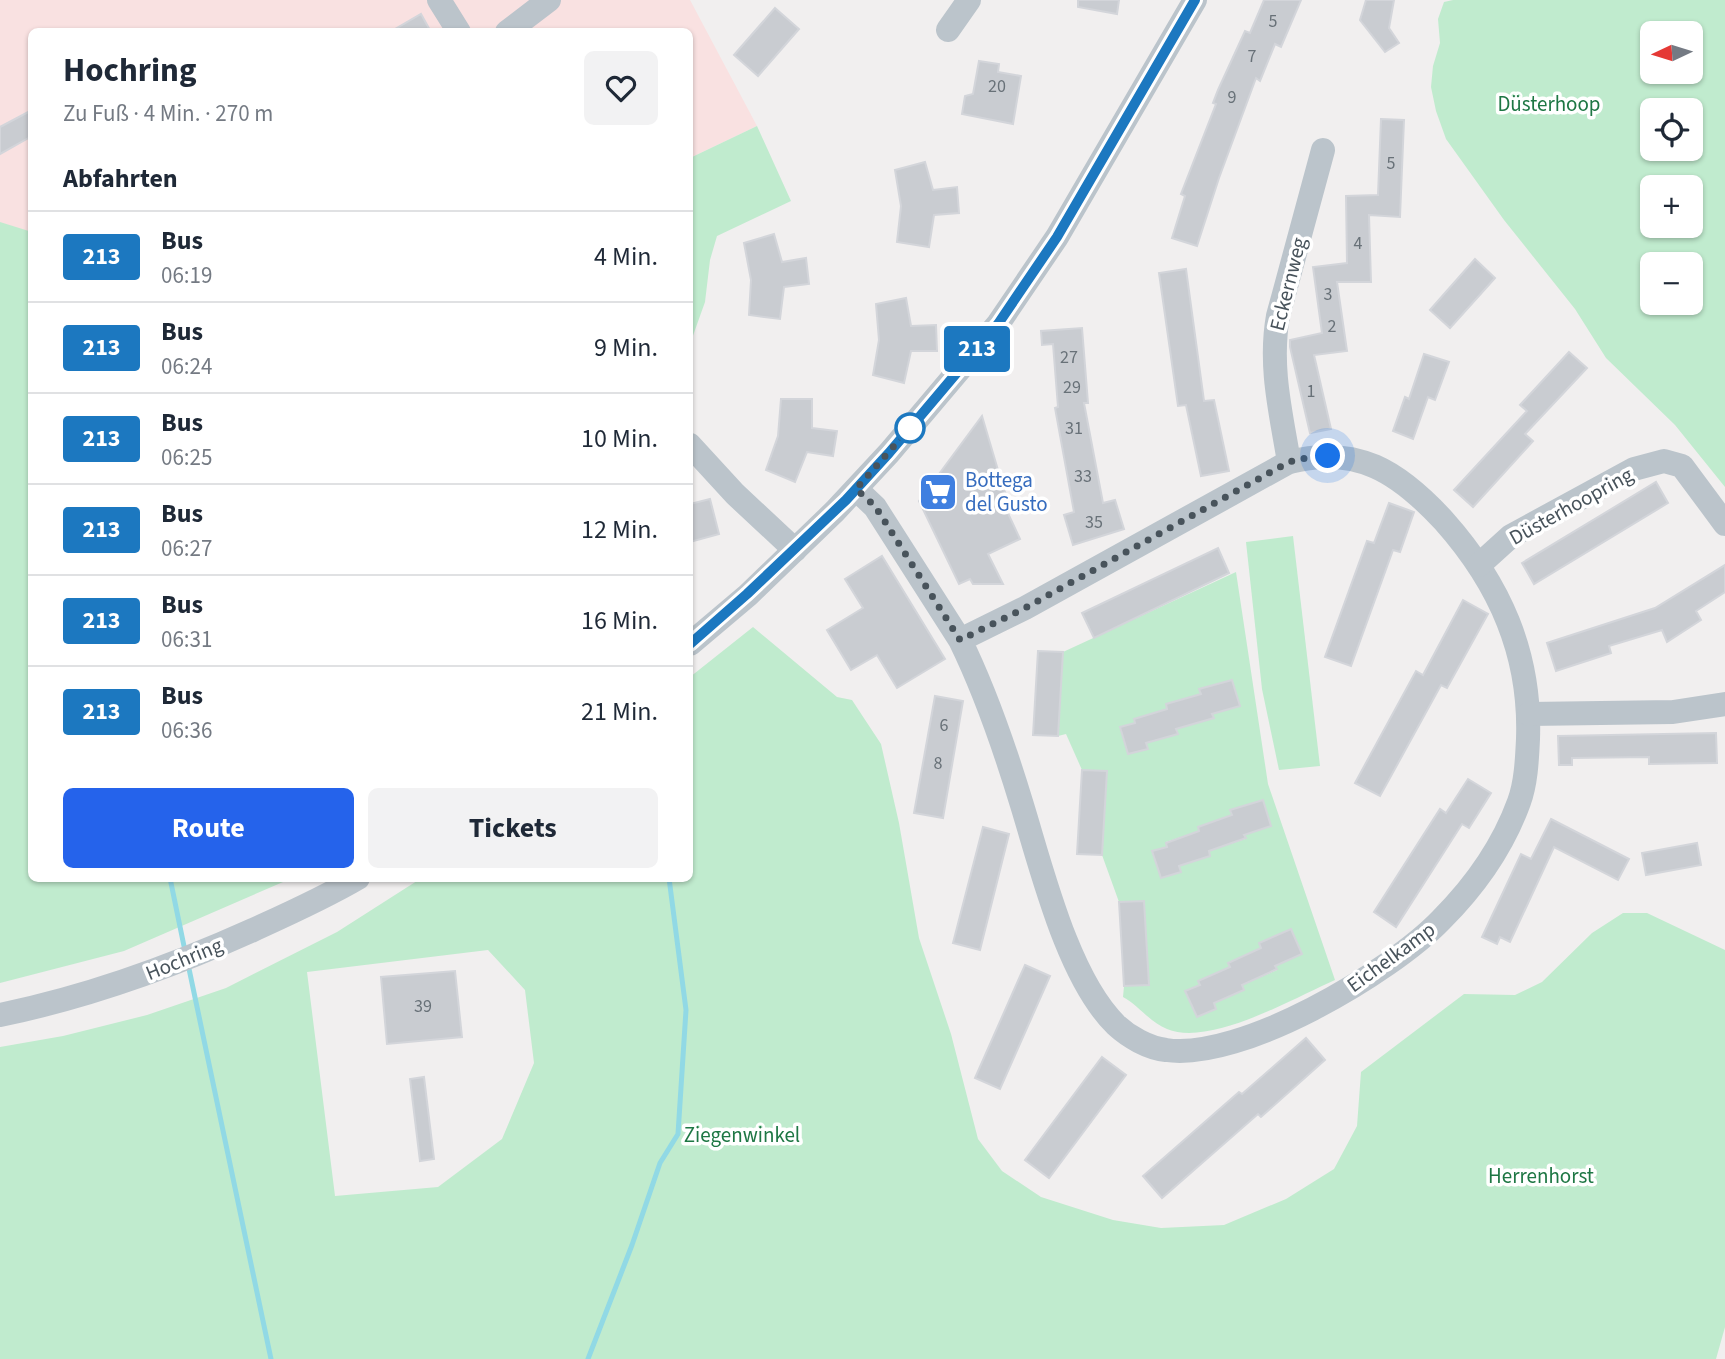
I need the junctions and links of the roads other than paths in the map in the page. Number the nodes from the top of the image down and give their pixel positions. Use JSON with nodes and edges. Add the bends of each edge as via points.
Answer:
{"nodes":[{"id":1,"x":439,"y":0,"type":"edge"},
{"id":2,"x":549,"y":0,"type":"edge"},
{"id":3,"x":969,"y":0,"type":"edge"},
{"id":4,"x":1195,"y":0,"type":"edge"},
{"id":5,"x":456,"y":28,"type":"edge"},
{"id":6,"x":513,"y":28,"type":"edge"},
{"id":7,"x":948,"y":30,"type":"dead end"},
{"id":8,"x":1323,"y":150,"type":"dead end"},
{"id":9,"x":693,"y":447,"type":"edge"},
{"id":10,"x":1289,"y":462,"type":"junction"},
{"id":11,"x":856,"y":489,"type":"junction"},
{"id":12,"x":1725,"y":524,"type":"edge"},
{"id":13,"x":795,"y":550,"type":"junction"},
{"id":14,"x":1479,"y":565,"type":"junction"},
{"id":15,"x":960,"y":640,"type":"junction"},
{"id":16,"x":693,"y":641,"type":"edge"},
{"id":17,"x":1725,"y":704,"type":"edge"},
{"id":18,"x":1529,"y":714,"type":"junction"},
{"id":19,"x":352,"y":882,"type":"edge"},
{"id":20,"x":0,"y":1015,"type":"edge"}],
"edges":[{"from":1,"to":5,"type":"street"},
{"from":2,"to":6,"type":"street"},
{"from":3,"to":7,"type":"street"},
{"from":4,"to":11,"type":"street","via":[[1057,237],[998,324]]},
{"from":8,"to":10,"type":"street","name":"Eckernweg","via":[[1273,341],[1273,369]]},
{"from":9,"to":13,"type":"street","via":[[734,494]]},
{"from":10,"to":14,"type":"street","name":"Eichelkamp","via":[[1342,456],[1372,464],[1432,508]]},
{"from":10,"to":15,"type":"street","name":"Eichelkamp"},
{"from":11,"to":13,"type":"street"},
{"from":11,"to":15,"type":"street","name":"Eichelkamp","via":[[875,506]]},
{"from":12,"to":14,"type":"street","name":"Düsterhoopring","via":[[1682,466],[1664,461],[1634,469],[1582,496],[1511,536]]},
{"from":13,"to":16,"type":"street"},
{"from":14,"to":18,"type":"street","name":"Eichelkamp","via":[[1516,641]]},
{"from":15,"to":18,"type":"street","name":"Eichelkamp","via":[[990,708],[1049,894],[1085,981],[1117,1026],[1164,1050],[1205,1049],[1289,1021],[1391,962],[1440,921],[1478,876],[1520,799]]},
{"from":17,"to":18,"type":"street","via":[[1673,712]]},
{"from":19,"to":20,"type":"street","name":"Hochring","via":[[210,950],[57,1003]]}]}
